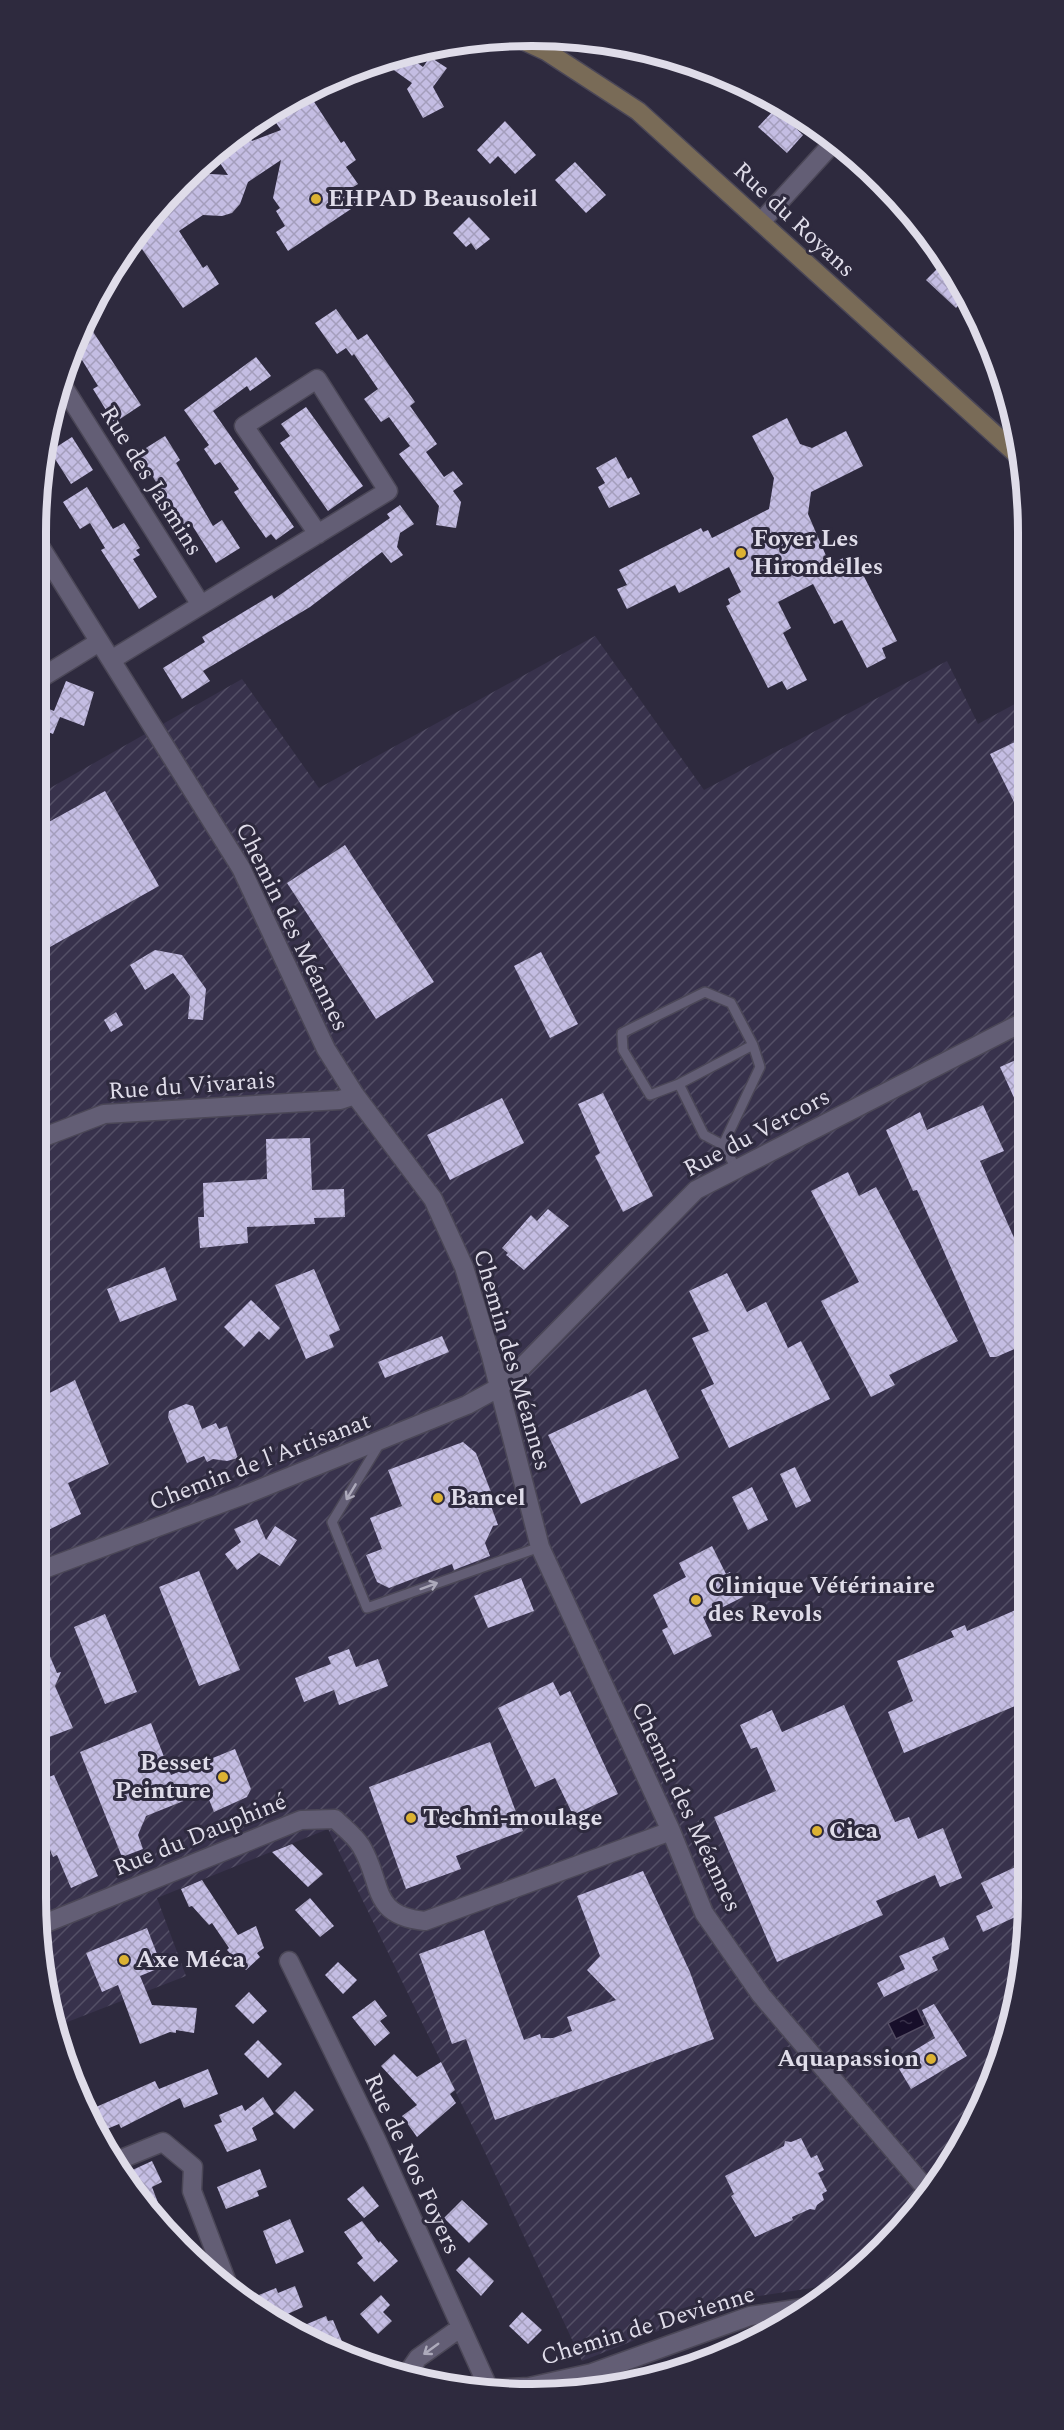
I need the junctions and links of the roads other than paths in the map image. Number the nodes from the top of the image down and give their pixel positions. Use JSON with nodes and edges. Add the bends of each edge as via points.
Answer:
{"nodes":[{"id":1,"x":536,"y":46,"type":"edge"},
{"id":2,"x":829,"y":148,"type":"edge"},
{"id":3,"x":761,"y":222,"type":"junction"},
{"id":4,"x":67,"y":393,"type":"edge"},
{"id":5,"x":1010,"y":448,"type":"edge"},
{"id":6,"x":318,"y":534,"type":"junction"},
{"id":7,"x":46,"y":556,"type":"edge"},
{"id":8,"x":201,"y":605,"type":"junction"},
{"id":9,"x":99,"y":642,"type":"junction"},
{"id":10,"x":111,"y":660,"type":"junction"},
{"id":11,"x":46,"y":675,"type":"edge"},
{"id":12,"x":1018,"y":1025,"type":"edge"},
{"id":13,"x":753,"y":1045,"type":"junction"},
{"id":14,"x":680,"y":1084,"type":"junction"},
{"id":15,"x":355,"y":1095,"type":"junction"},
{"id":16,"x":46,"y":1136,"type":"edge"},
{"id":17,"x":723,"y":1145,"type":"junction"},
{"id":18,"x":735,"y":1168,"type":"junction"},
{"id":19,"x":498,"y":1388,"type":"junction"},
{"id":20,"x":381,"y":1441,"type":"junction"},
{"id":21,"x":540,"y":1547,"type":"junction"},
{"id":22,"x":46,"y":1568,"type":"edge"},
{"id":23,"x":671,"y":1831,"type":"junction"},
{"id":24,"x":48,"y":1922,"type":"edge"},
{"id":25,"x":289,"y":1961,"type":"dead end"},
{"id":26,"x":122,"y":2159,"type":"edge"},
{"id":27,"x":923,"y":2185,"type":"edge"},
{"id":28,"x":223,"y":2272,"type":"edge"},
{"id":29,"x":788,"y":2310,"type":"edge"},
{"id":30,"x":460,"y":2328,"type":"junction"},
{"id":31,"x":411,"y":2368,"type":"edge"},
{"id":32,"x":485,"y":2381,"type":"edge"},
{"id":33,"x":547,"y":2383,"type":"edge"}],
"edges":[{"from":1,"to":3,"type":"street","name":"Rue du Royans","via":[[638,111]]},
{"from":2,"to":3,"type":"street"},
{"from":3,"to":5,"type":"street","name":"Rue du Royans"},
{"from":4,"to":8,"type":"street","name":"Rue des Jasmins"},
{"from":6,"to":6,"type":"street","via":[[388,492],[317,379],[244,426]]},
{"from":6,"to":8,"type":"street"},
{"from":7,"to":9,"type":"street","name":"Chemin des Méannes"},
{"from":8,"to":10,"type":"street"},
{"from":9,"to":10,"type":"street","name":"Chemin des Méannes"},
{"from":9,"to":11,"type":"street"},
{"from":10,"to":15,"type":"street","name":"Chemin des Méannes","via":[[241,868],[326,1049]]},
{"from":12,"to":18,"type":"street","name":"Rue du Vercors"},
{"from":13,"to":14,"type":"lane"},
{"from":13,"to":14,"type":"lane","via":[[731,1003],[705,992],[622,1033],[623,1050],[650,1095]]},
{"from":13,"to":17,"type":"lane","via":[[760,1067]]},
{"from":14,"to":17,"type":"lane","via":[[704,1135]]},
{"from":15,"to":16,"type":"street","name":"Rue du Vivarais","via":[[340,1100],[104,1114]]},
{"from":15,"to":19,"type":"street","name":"Chemin des Méannes","via":[[433,1199],[464,1267]]},
{"from":17,"to":18,"type":"lane"},
{"from":18,"to":19,"type":"street","name":"Rue du Vercors","via":[[696,1190],[678,1206]]},
{"from":19,"to":20,"type":"street","name":"Chemin de l'Artisanat"},
{"from":19,"to":21,"type":"street","name":"Chemin des Méannes"},
{"from":20,"to":21,"type":"lane","one_way":true,"via":[[332,1522],[367,1608]]},
{"from":20,"to":22,"type":"street","name":"Chemin de l'Artisanat"},
{"from":21,"to":23,"type":"street","name":"Chemin des Méannes"},
{"from":23,"to":24,"type":"street","name":"Rue du Dauphiné","via":[[425,1921],[404,1918],[385,1905],[361,1845],[335,1819],[301,1820]]},
{"from":23,"to":27,"type":"street","name":"Chemin des Méannes","via":[[704,1913],[761,1995]]},
{"from":25,"to":30,"type":"street","name":"Rue de Nos Foyers","via":[[376,2139]]},
{"from":26,"to":28,"type":"street","via":[[163,2142],[193,2167],[192,2191]]},
{"from":29,"to":33,"type":"street","name":"Chemin de Devienne","via":[[750,2316],[592,2373]]},
{"from":30,"to":31,"type":"street","one_way":true,"via":[[418,2358]]},
{"from":30,"to":32,"type":"street","name":"Rue de Nos Foyers"}]}
